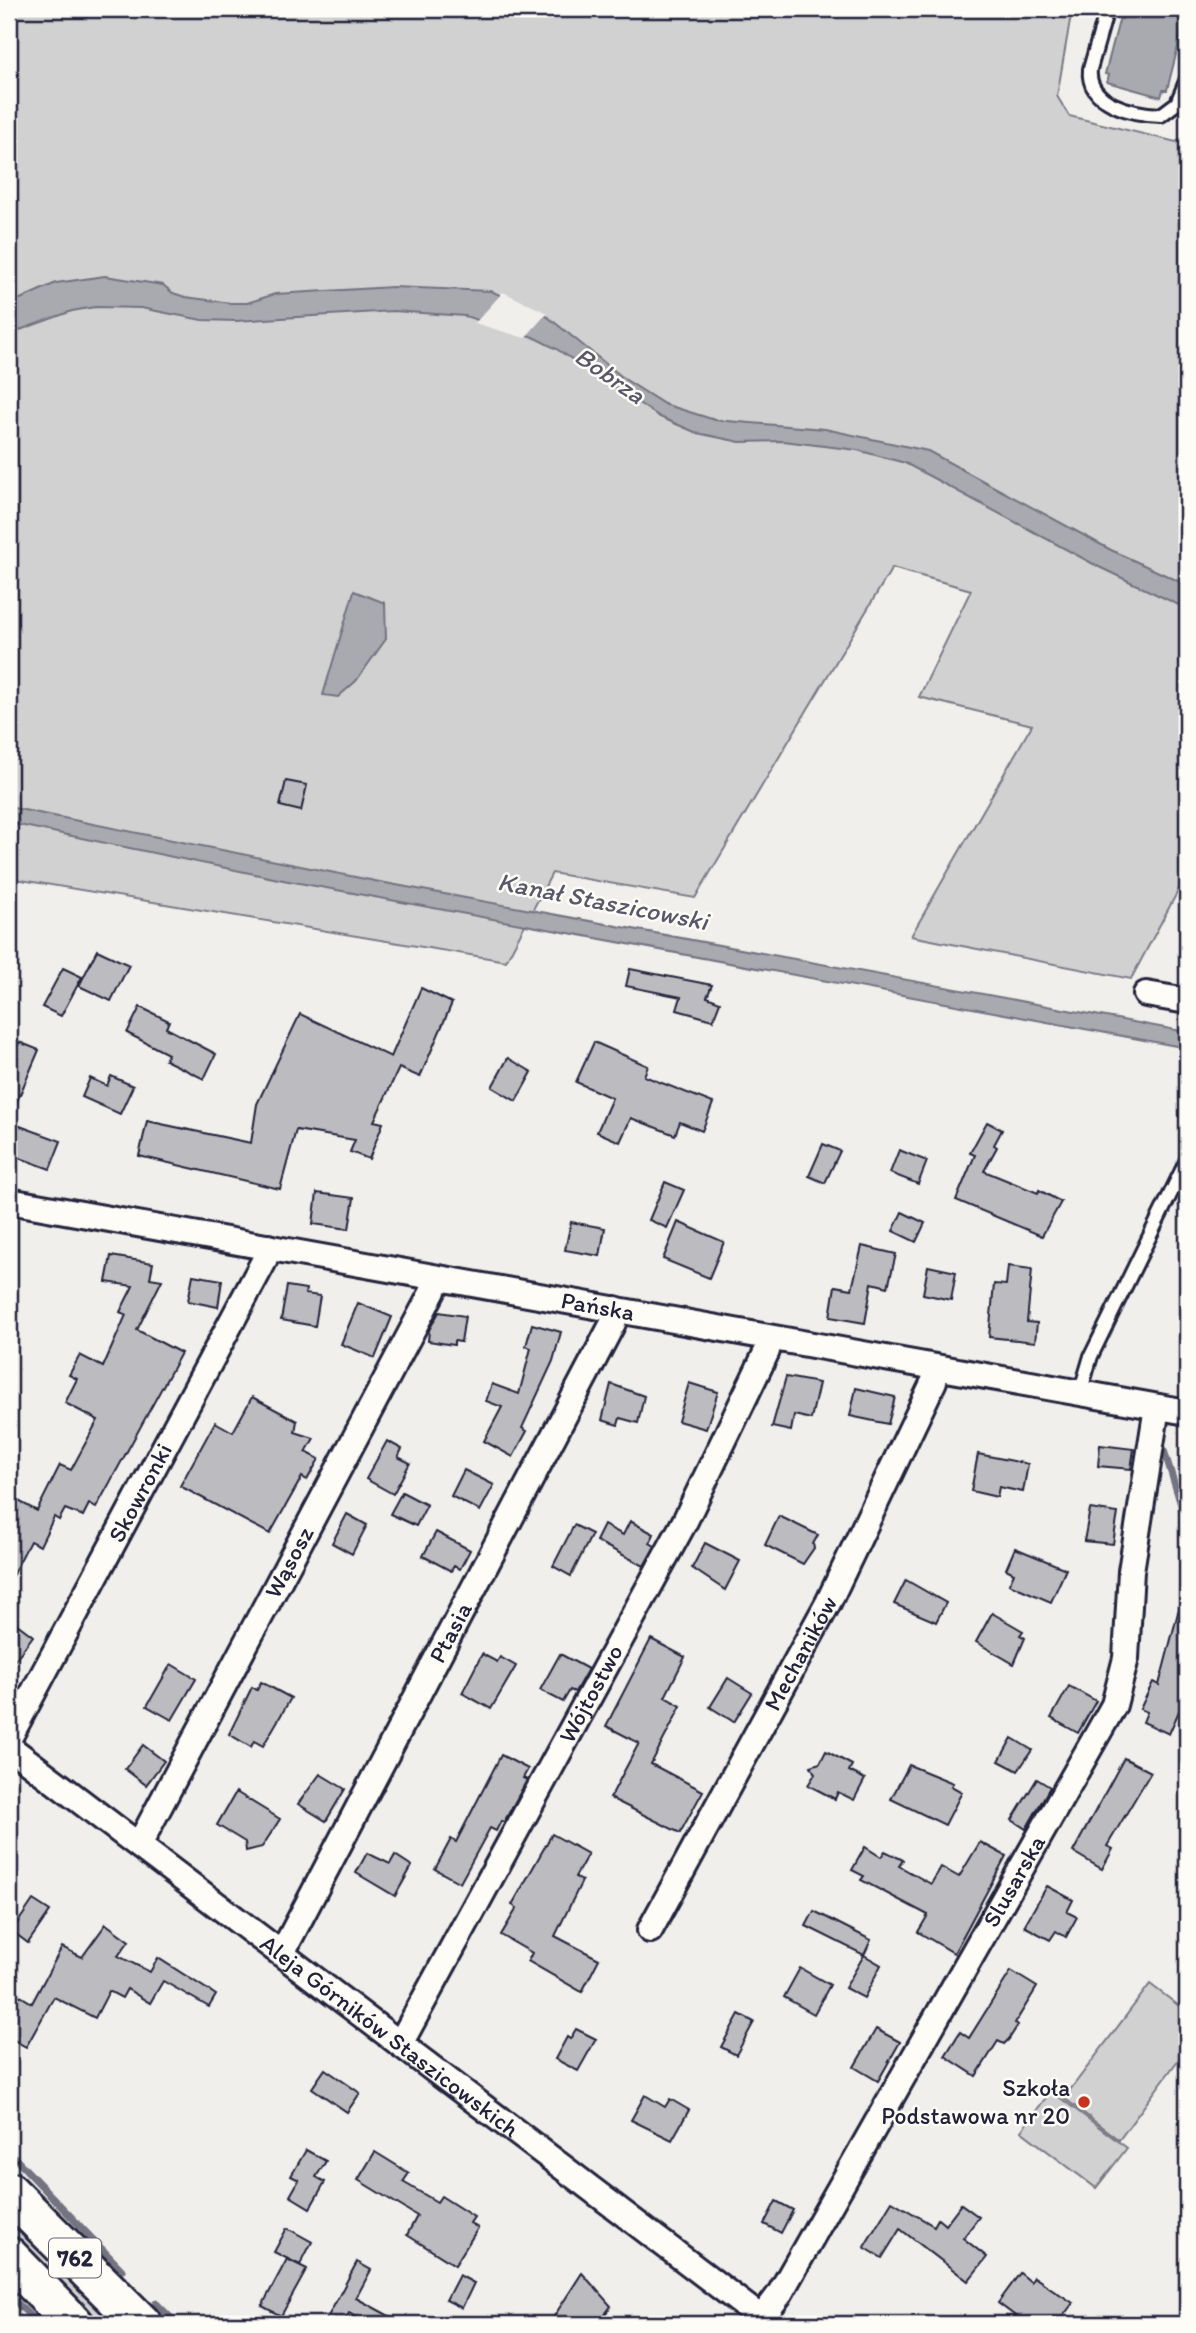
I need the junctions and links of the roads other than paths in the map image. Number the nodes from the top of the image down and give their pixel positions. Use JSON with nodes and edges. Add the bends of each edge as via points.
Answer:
{"nodes":[{"id":1,"x":1107,"y":9,"type":"edge"},
{"id":2,"x":1187,"y":79,"type":"edge"},
{"id":3,"x":1146,"y":995,"type":"dead end"},
{"id":4,"x":1187,"y":1001,"type":"edge"},
{"id":5,"x":1187,"y":1160,"type":"edge"},
{"id":6,"x":9,"y":1201,"type":"edge"},
{"id":7,"x":268,"y":1247,"type":"junction"},
{"id":8,"x":435,"y":1278,"type":"junction"},
{"id":9,"x":615,"y":1309,"type":"junction"},
{"id":10,"x":769,"y":1338,"type":"junction"},
{"id":11,"x":936,"y":1368,"type":"junction"},
{"id":12,"x":1080,"y":1393,"type":"junction"},
{"id":13,"x":1157,"y":1407,"type":"junction"},
{"id":14,"x":1187,"y":1412,"type":"edge"},
{"id":15,"x":9,"y":1738,"type":"edge"},
{"id":16,"x":9,"y":1747,"type":"edge"},
{"id":17,"x":139,"y":1845,"type":"junction"},
{"id":18,"x":650,"y":1930,"type":"dead end"},
{"id":19,"x":282,"y":1953,"type":"junction"},
{"id":20,"x":400,"y":2044,"type":"junction"},
{"id":21,"x":9,"y":2192,"type":"edge"},
{"id":22,"x":9,"y":2258,"type":"edge"},
{"id":23,"x":765,"y":2321,"type":"edge"},
{"id":24,"x":74,"y":2324,"type":"edge"},
{"id":25,"x":142,"y":2324,"type":"edge"}],
"edges":[{"from":1,"to":2,"type":"lane","via":[[1090,69],[1095,93],[1107,102],[1161,115],[1177,103]]},
{"from":3,"to":4,"type":"street"},
{"from":5,"to":12,"type":"lane","via":[[1091,1356]]},
{"from":6,"to":7,"type":"street","name":"Pańska"},
{"from":7,"to":8,"type":"street","name":"Pańska"},
{"from":7,"to":15,"type":"street","name":"Skowronki"},
{"from":8,"to":9,"type":"street","name":"Pańska"},
{"from":8,"to":17,"type":"street","name":"Wąsosz","via":[[426,1304]]},
{"from":9,"to":10,"type":"street","name":"Pańska"},
{"from":9,"to":19,"type":"street","name":"Ptasia","via":[[613,1323]]},
{"from":10,"to":11,"type":"street","name":"Pańska"},
{"from":10,"to":20,"type":"street","name":"Wójtostwo","via":[[767,1351],[685,1521]]},
{"from":11,"to":12,"type":"street","name":"Pańska"},
{"from":11,"to":18,"type":"street","name":"Mechaników","via":[[934,1381],[828,1603]]},
{"from":12,"to":13,"type":"street","name":"Pańska"},
{"from":13,"to":14,"type":"street","name":"Pańska"},
{"from":13,"to":23,"type":"street","name":"Ślusarska","via":[[1131,1572],[1126,1658],[1114,1706]]},
{"from":16,"to":17,"type":"street","name":"Aleja Górników Staszicowskich"},
{"from":17,"to":19,"type":"street","name":"Aleja Górników Staszicowskich"},
{"from":19,"to":20,"type":"street","name":"Aleja Górników Staszicowskich"},
{"from":20,"to":23,"type":"street","name":"Aleja Górników Staszicowskich"},
{"from":21,"to":25,"type":"main road","number":"762"},
{"from":22,"to":24,"type":"main road","number":"762"}]}
